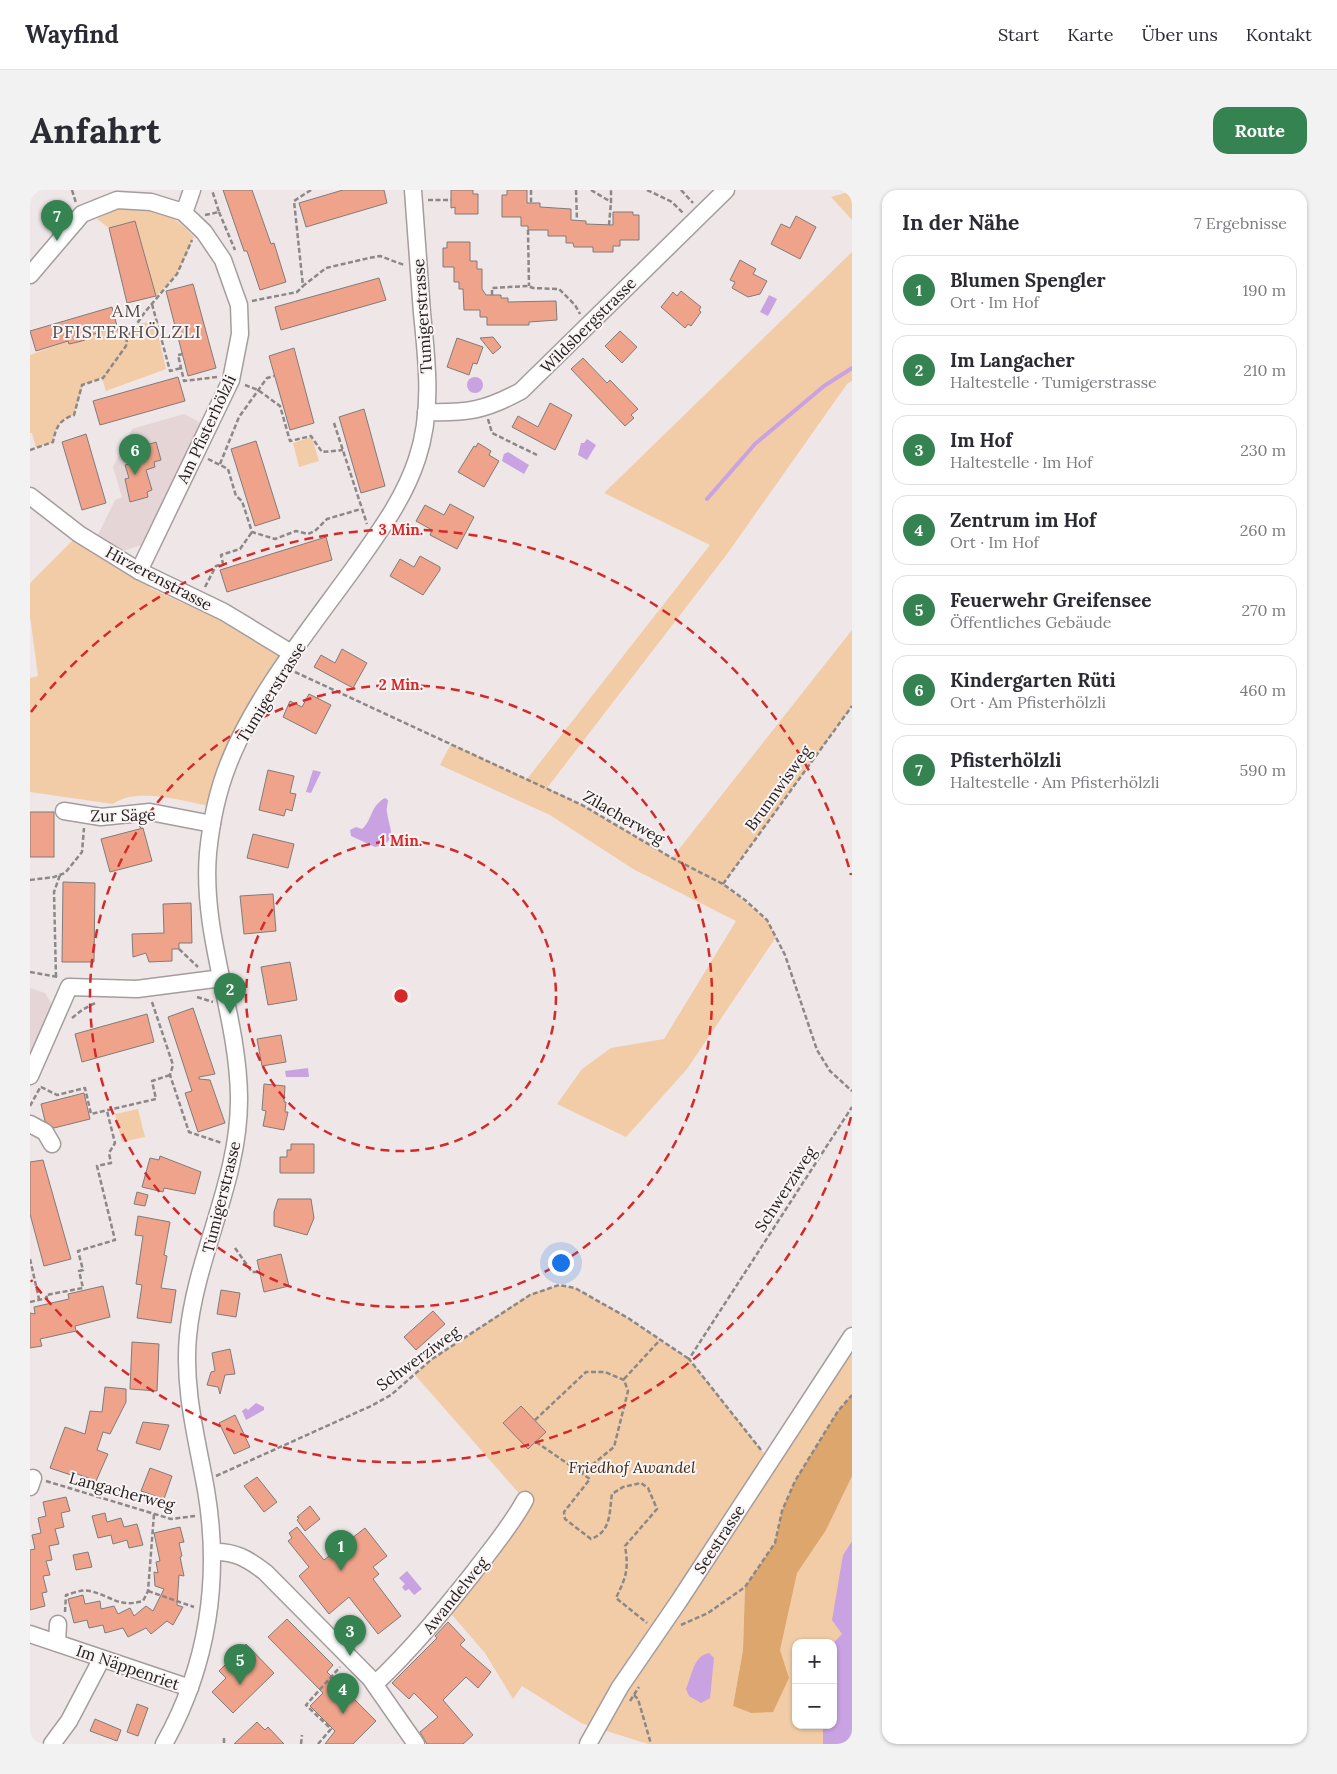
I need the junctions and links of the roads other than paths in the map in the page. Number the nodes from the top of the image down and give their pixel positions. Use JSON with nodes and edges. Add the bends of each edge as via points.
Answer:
{"nodes":[{"id":1,"x":192,"y":190,"type":"edge"},
{"id":2,"x":726,"y":190,"type":"edge"},
{"id":3,"x":413,"y":195,"type":"edge"},
{"id":4,"x":184,"y":213,"type":"junction"},
{"id":5,"x":30,"y":275,"type":"edge"},
{"id":6,"x":426,"y":412,"type":"junction"},
{"id":7,"x":30,"y":496,"type":"edge"},
{"id":8,"x":139,"y":571,"type":"junction"},
{"id":9,"x":289,"y":660,"type":"junction"},
{"id":10,"x":64,"y":812,"type":"dead end"},
{"id":11,"x":212,"y":824,"type":"junction"},
{"id":12,"x":222,"y":978,"type":"junction"},
{"id":13,"x":38,"y":1081,"type":"edge"},
{"id":14,"x":30,"y":1124,"type":"edge"},
{"id":15,"x":52,"y":1140,"type":"dead end"},
{"id":16,"x":852,"y":1336,"type":"edge"},
{"id":17,"x":525,"y":1500,"type":"dead end"},
{"id":18,"x":213,"y":1552,"type":"junction"},
{"id":19,"x":62,"y":1622,"type":"road end"},
{"id":20,"x":30,"y":1634,"type":"edge"},
{"id":21,"x":57,"y":1642,"type":"junction"},
{"id":22,"x":101,"y":1660,"type":"junction"},
{"id":23,"x":375,"y":1684,"type":"junction"},
{"id":24,"x":190,"y":1688,"type":"junction"},
{"id":25,"x":52,"y":1744,"type":"edge"},
{"id":26,"x":164,"y":1744,"type":"edge"},
{"id":27,"x":416,"y":1744,"type":"edge"},
{"id":28,"x":588,"y":1744,"type":"edge"}],
"edges":[{"from":1,"to":4,"type":"street"},
{"from":2,"to":6,"type":"street","name":"Wildsbergstrasse","via":[[521,391],[496,405],[464,413]]},
{"from":3,"to":6,"type":"street","name":"Tumigerstrasse","via":[[427,372]]},
{"from":4,"to":5,"type":"street","name":"Am Pfisterhölzli","via":[[151,202],[117,200],[82,214]]},
{"from":4,"to":8,"type":"street","name":"Am Pfisterhölzli","via":[[222,260],[239,305],[240,334],[230,381]]},
{"from":6,"to":9,"type":"street","name":"Tumigerstrasse","via":[[418,457],[405,490]]},
{"from":7,"to":8,"type":"street","name":"Hirzerenstrasse","via":[[79,534]]},
{"from":8,"to":9,"type":"street","name":"Hirzerenstrasse","via":[[224,612]]},
{"from":9,"to":11,"type":"street","name":"Tumigerstrasse","via":[[247,724],[231,758]]},
{"from":10,"to":11,"type":"street","name":"Zur Säge","via":[[86,817],[150,812],[174,824]]},
{"from":11,"to":12,"type":"street","name":"Tumigerstrasse","via":[[208,859],[209,899]]},
{"from":12,"to":13,"type":"street","via":[[137,989],[69,986]]},
{"from":12,"to":18,"type":"street","name":"Tumigerstrasse","via":[[236,1052],[239,1122],[235,1148],[197,1286],[186,1370],[210,1514]]},
{"from":14,"to":15,"type":"street"},
{"from":16,"to":28,"type":"street","name":"Seestrasse","via":[[680,1601],[620,1687]]},
{"from":17,"to":23,"type":"street","name":"Awandelweg","via":[[513,1522],[446,1608]]},
{"from":18,"to":23,"type":"street","via":[[247,1558],[293,1599]]},
{"from":18,"to":24,"type":"street","name":"Tumigerstrasse","via":[[204,1644]]},
{"from":19,"to":21,"type":"street"},
{"from":20,"to":21,"type":"street","name":"Im Näppenriet"},
{"from":21,"to":22,"type":"street","name":"Im Näppenriet"},
{"from":22,"to":24,"type":"street","name":"Im Näppenriet"},
{"from":22,"to":25,"type":"street","via":[[69,1721]]},
{"from":23,"to":27,"type":"street"},
{"from":24,"to":26,"type":"street","name":"Tumigerstrasse"}]}
